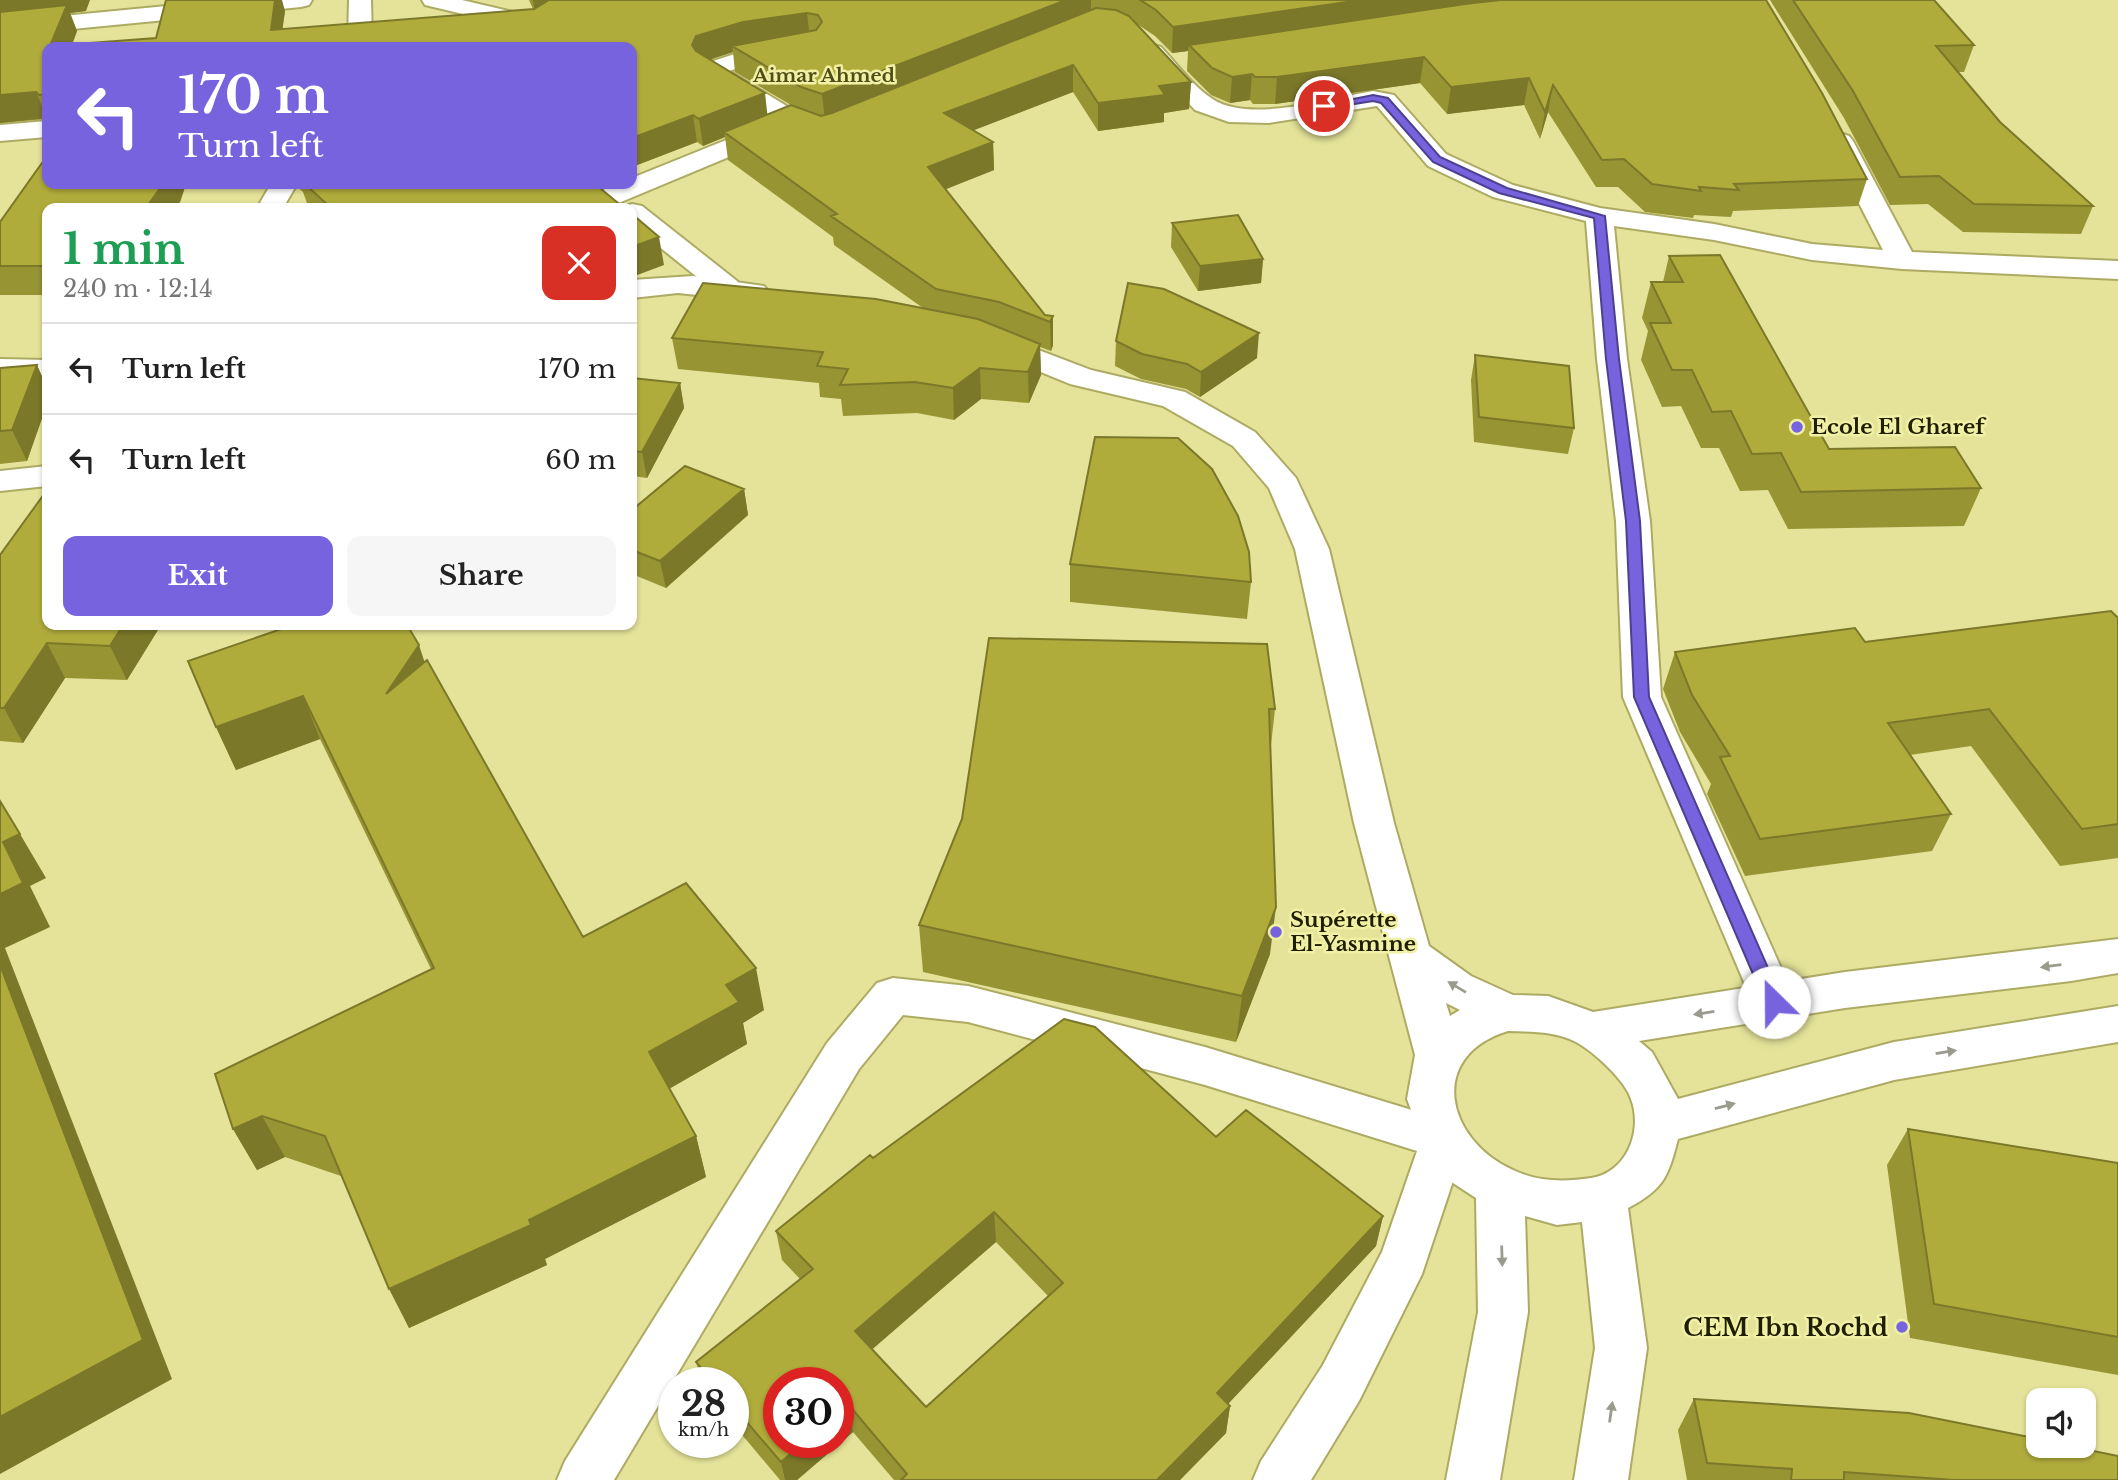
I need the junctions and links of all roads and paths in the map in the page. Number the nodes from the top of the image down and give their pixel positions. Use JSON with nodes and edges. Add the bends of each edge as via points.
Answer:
{"nodes":[{"id":1,"x":300,"y":0,"type":"edge"},
{"id":2,"x":360,"y":0,"type":"edge"},
{"id":3,"x":433,"y":0,"type":"edge"},
{"id":4,"x":586,"y":0,"type":"edge"},
{"id":5,"x":538,"y":25,"type":"junction"},
{"id":6,"x":0,"y":29,"type":"edge"},
{"id":7,"x":1138,"y":38,"type":"edge"},
{"id":8,"x":358,"y":42,"type":"edge"},
{"id":9,"x":512,"y":42,"type":"edge"},
{"id":10,"x":810,"y":48,"type":"edge"},
{"id":11,"x":1192,"y":60,"type":"edge"},
{"id":12,"x":1165,"y":64,"type":"junction"},
{"id":13,"x":1829,"y":119,"type":"edge"},
{"id":14,"x":794,"y":121,"type":"junction"},
{"id":15,"x":850,"y":123,"type":"edge"},
{"id":16,"x":42,"y":129,"type":"edge"},
{"id":17,"x":0,"y":133,"type":"edge"},
{"id":18,"x":616,"y":200,"type":"edge"},
{"id":19,"x":637,"y":216,"type":"edge"},
{"id":20,"x":1599,"y":216,"type":"junction"},
{"id":21,"x":1902,"y":260,"type":"junction"},
{"id":22,"x":2118,"y":270,"type":"edge"},
{"id":23,"x":727,"y":287,"type":"junction"},
{"id":24,"x":637,"y":288,"type":"edge"},
{"id":25,"x":780,"y":297,"type":"edge"},
{"id":26,"x":962,"y":334,"type":"edge"},
{"id":27,"x":0,"y":368,"type":"edge"},
{"id":28,"x":42,"y":369,"type":"edge"},
{"id":29,"x":42,"y":477,"type":"edge"},
{"id":30,"x":0,"y":481,"type":"edge"},
{"id":31,"x":1410,"y":955,"type":"junction"},
{"id":32,"x":2118,"y":956,"type":"edge"},
{"id":33,"x":1774,"y":1002,"type":"junction"},
{"id":34,"x":1508,"y":1013,"type":"junction"},
{"id":35,"x":2118,"y":1024,"type":"edge"},
{"id":36,"x":1593,"y":1030,"type":"junction"},
{"id":37,"x":1438,"y":1055,"type":"junction"},
{"id":38,"x":1659,"y":1124,"type":"junction"},
{"id":39,"x":1444,"y":1139,"type":"junction"},
{"id":40,"x":1500,"y":1188,"type":"junction"},
{"id":41,"x":1603,"y":1198,"type":"junction"},
{"id":42,"x":584,"y":1480,"type":"edge"},
{"id":43,"x":1280,"y":1480,"type":"edge"},
{"id":44,"x":1473,"y":1480,"type":"edge"},
{"id":45,"x":1601,"y":1480,"type":"edge"}],
"edges":[{"from":1,"to":6,"type":"street"},
{"from":2,"to":8,"type":"street"},
{"from":3,"to":5,"type":"street"},
{"from":4,"to":5,"type":"street","via":[[563,8]]},
{"from":5,"to":9,"type":"street"},
{"from":7,"to":12,"type":"street"},
{"from":10,"to":14,"type":"street","via":[[747,57],[710,70]]},
{"from":11,"to":12,"type":"street"},
{"from":12,"to":20,"type":"street","via":[[1210,109],[1239,116],[1385,100],[1437,160],[1503,191]]},
{"from":13,"to":21,"type":"street"},
{"from":14,"to":15,"type":"street","via":[[825,133]]},
{"from":14,"to":18,"type":"street"},
{"from":16,"to":17,"type":"street"},
{"from":19,"to":23,"type":"street"},
{"from":20,"to":21,"type":"street","via":[[1812,252]]},
{"from":20,"to":33,"type":"street","via":[[1633,521],[1642,697]]},
{"from":21,"to":22,"type":"street"},
{"from":23,"to":24,"type":"street","via":[[662,284]]},
{"from":23,"to":25,"type":"street"},
{"from":26,"to":31,"type":"street","via":[[1082,377],[1174,399],[1244,439],[1284,485],[1312,549],[1374,823]]},
{"from":27,"to":28,"type":"street"},
{"from":29,"to":30,"type":"street"},
{"from":34,"to":31,"type":"street","one_way":true,"via":[[1457,988]]},
{"from":31,"to":37,"type":"street"},
{"from":32,"to":33,"type":"street","one_way":true},
{"from":33,"to":36,"type":"street","one_way":true},
{"from":34,"to":36,"type":"street","via":[[1548,1014]]},
{"from":34,"to":37,"type":"street","via":[[1471,1024]]},
{"from":38,"to":35,"type":"street","one_way":true,"via":[[1894,1060]]},
{"from":36,"to":38,"type":"street","via":[[1636,1065],[1654,1096]]},
{"from":37,"to":39,"type":"street","via":[[1430,1099]]},
{"from":38,"to":41,"type":"street","via":[[1647,1168]]},
{"from":39,"to":40,"type":"street","via":[[1471,1168]]},
{"from":39,"to":42,"type":"street","via":[[1205,1066],[968,1004],[893,996],[844,1056]]},
{"from":39,"to":43,"type":"street","via":[[1405,1258],[1341,1382]]},
{"from":40,"to":41,"type":"street","via":[[1558,1204]]},
{"from":40,"to":44,"type":"street","one_way":true,"via":[[1503,1312]]},
{"from":45,"to":41,"type":"street","one_way":true,"via":[[1621,1348]]}]}
